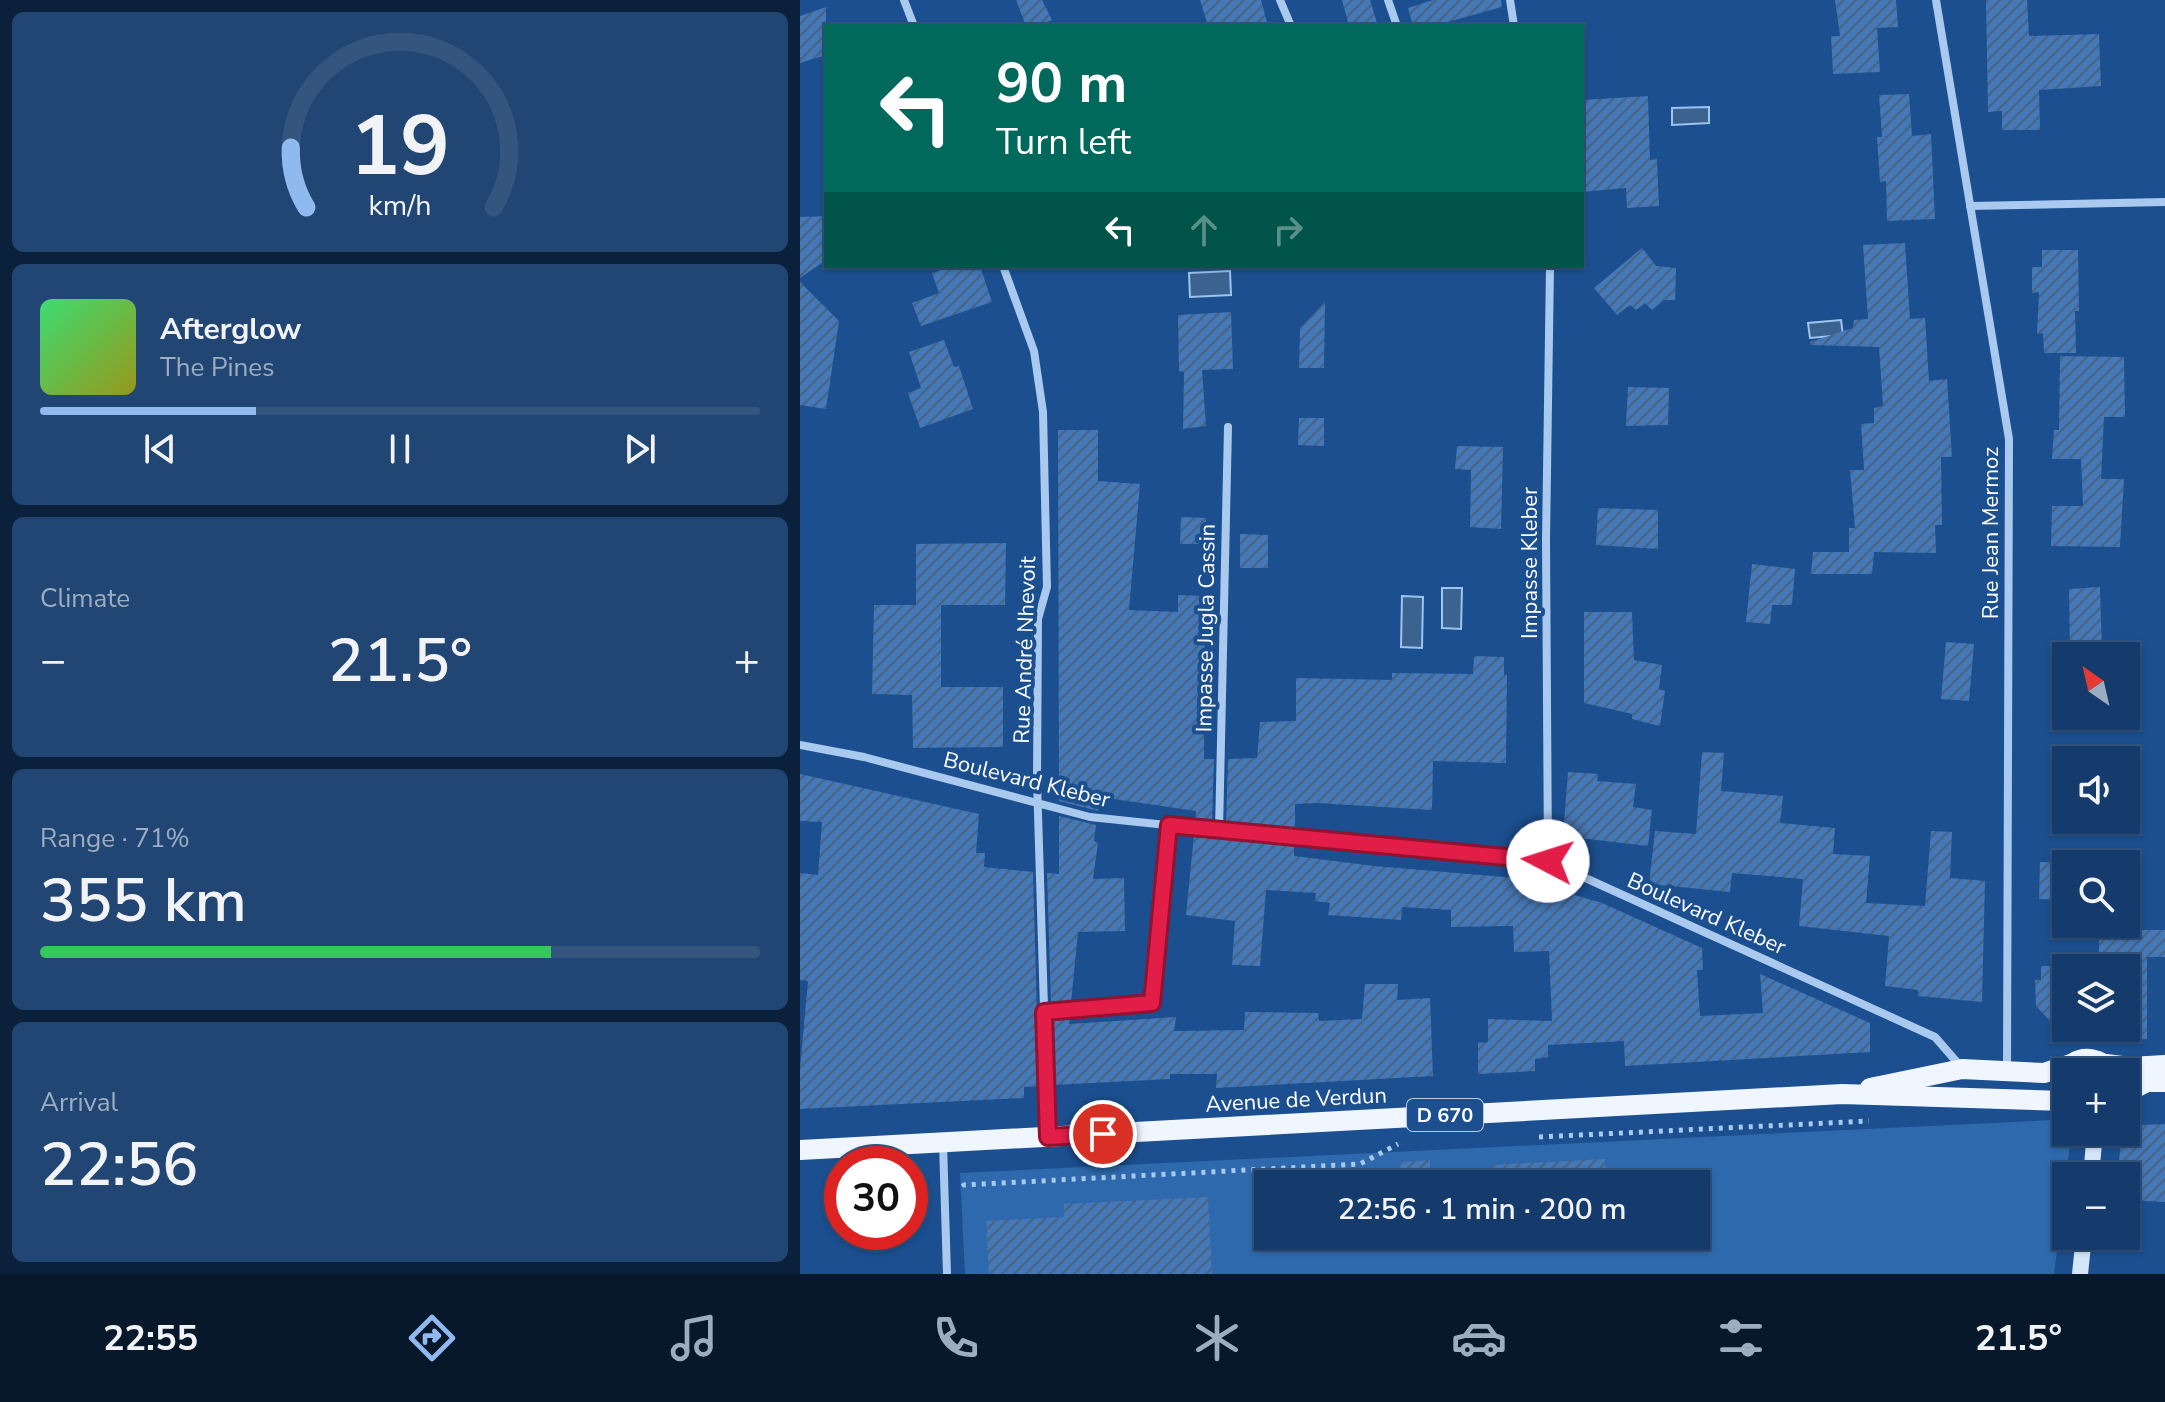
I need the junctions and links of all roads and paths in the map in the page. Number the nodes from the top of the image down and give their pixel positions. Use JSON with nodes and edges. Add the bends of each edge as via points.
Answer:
{"nodes":[{"id":1,"x":904,"y":0,"type":"edge"},
{"id":2,"x":1280,"y":0,"type":"edge"},
{"id":3,"x":1388,"y":0,"type":"edge"},
{"id":4,"x":1510,"y":0,"type":"edge"},
{"id":5,"x":1936,"y":0,"type":"edge"},
{"id":6,"x":913,"y":24,"type":"edge"},
{"id":7,"x":1290,"y":24,"type":"edge"},
{"id":8,"x":1396,"y":24,"type":"edge"},
{"id":9,"x":1514,"y":24,"type":"edge"},
{"id":10,"x":2165,"y":202,"type":"edge"},
{"id":11,"x":1970,"y":206,"type":"junction"},
{"id":12,"x":1004,"y":268,"type":"edge"},
{"id":13,"x":1550,"y":268,"type":"edge"},
{"id":14,"x":1228,"y":427,"type":"dead end"},
{"id":15,"x":800,"y":745,"type":"edge"},
{"id":16,"x":1037,"y":803,"type":"junction"},
{"id":17,"x":1169,"y":825,"type":"junction"},
{"id":18,"x":1219,"y":831,"type":"junction"},
{"id":19,"x":1548,"y":861,"type":"junction"},
{"id":20,"x":1044,"y":1012,"type":"junction"},
{"id":21,"x":2165,"y":1065,"type":"edge"},
{"id":22,"x":2140,"y":1066,"type":"edge"},
{"id":23,"x":1962,"y":1069,"type":"junction"},
{"id":24,"x":2052,"y":1070,"type":"edge"},
{"id":25,"x":2007,"y":1071,"type":"junction"},
{"id":26,"x":2165,"y":1082,"type":"edge"},
{"id":27,"x":2140,"y":1086,"type":"edge"},
{"id":28,"x":1842,"y":1094,"type":"junction"},
{"id":29,"x":2052,"y":1102,"type":"edge"},
{"id":30,"x":1878,"y":1121,"type":"dead end"},
{"id":31,"x":1048,"y":1137,"type":"junction"},
{"id":32,"x":1528,"y":1138,"type":"dead end"},
{"id":33,"x":944,"y":1142,"type":"junction"},
{"id":34,"x":1410,"y":1144,"type":"dead end"},
{"id":35,"x":800,"y":1150,"type":"edge"},
{"id":36,"x":2083,"y":1250,"type":"edge"},
{"id":37,"x":947,"y":1274,"type":"edge"},
{"id":38,"x":2080,"y":1274,"type":"edge"}],
"edges":[{"from":1,"to":6,"type":"street"},
{"from":2,"to":7,"type":"street"},
{"from":3,"to":8,"type":"street"},
{"from":4,"to":9,"type":"street"},
{"from":5,"to":11,"type":"street","name":"Rue Jean Mermoz"},
{"from":10,"to":11,"type":"street"},
{"from":11,"to":25,"type":"street","name":"Rue Jean Mermoz","via":[[2009,439]]},
{"from":12,"to":16,"type":"street","name":"Rue André Nhevoit","via":[[1034,351],[1043,412],[1047,587],[1038,619]]},
{"from":13,"to":19,"type":"street","name":"Impasse Kleber"},
{"from":14,"to":18,"type":"street","name":"Impasse Jugla Cassin"},
{"from":15,"to":16,"type":"street","name":"Boulevard Kleber"},
{"from":16,"to":17,"type":"street","name":"Boulevard Kleber","via":[[1090,817]]},
{"from":16,"to":20,"type":"street","name":"Rue André Nhevoit"},
{"from":17,"to":18,"type":"street","name":"Boulevard Kleber"},
{"from":17,"to":20,"type":"street","via":[[1152,1003]]},
{"from":18,"to":19,"type":"street","name":"Boulevard Kleber"},
{"from":19,"to":23,"type":"street","name":"Boulevard Kleber","via":[[1935,1037]]},
{"from":20,"to":31,"type":"street","name":"Rue André Nhevoit"},
{"from":21,"to":22,"type":"main road","name":"Avenue de Verdun"},
{"from":23,"to":25,"type":"main road","name":"Avenue de Verdun","number":"D 670"},
{"from":23,"to":28,"type":"main road","name":"Avenue de Verdun","number":"D 670"},
{"from":24,"to":25,"type":"main road","name":"Avenue de Verdun","number":"D 670"},
{"from":26,"to":27,"type":"main road"},
{"from":28,"to":29,"type":"main road","name":"Avenue de Verdun","number":"D 670"},
{"from":28,"to":31,"type":"main road","name":"Avenue de Verdun","number":"D 670"},
{"from":30,"to":32,"type":"path"},
{"from":31,"to":33,"type":"main road","name":"Avenue de Verdun","number":"D 670"},
{"from":33,"to":34,"type":"path","via":[[964,1185],[1360,1164],[1396,1144]]},
{"from":33,"to":35,"type":"main road","name":"Avenue de Verdun","number":"D 670"},
{"from":33,"to":37,"type":"street"},
{"from":36,"to":38,"type":"street"}]}
